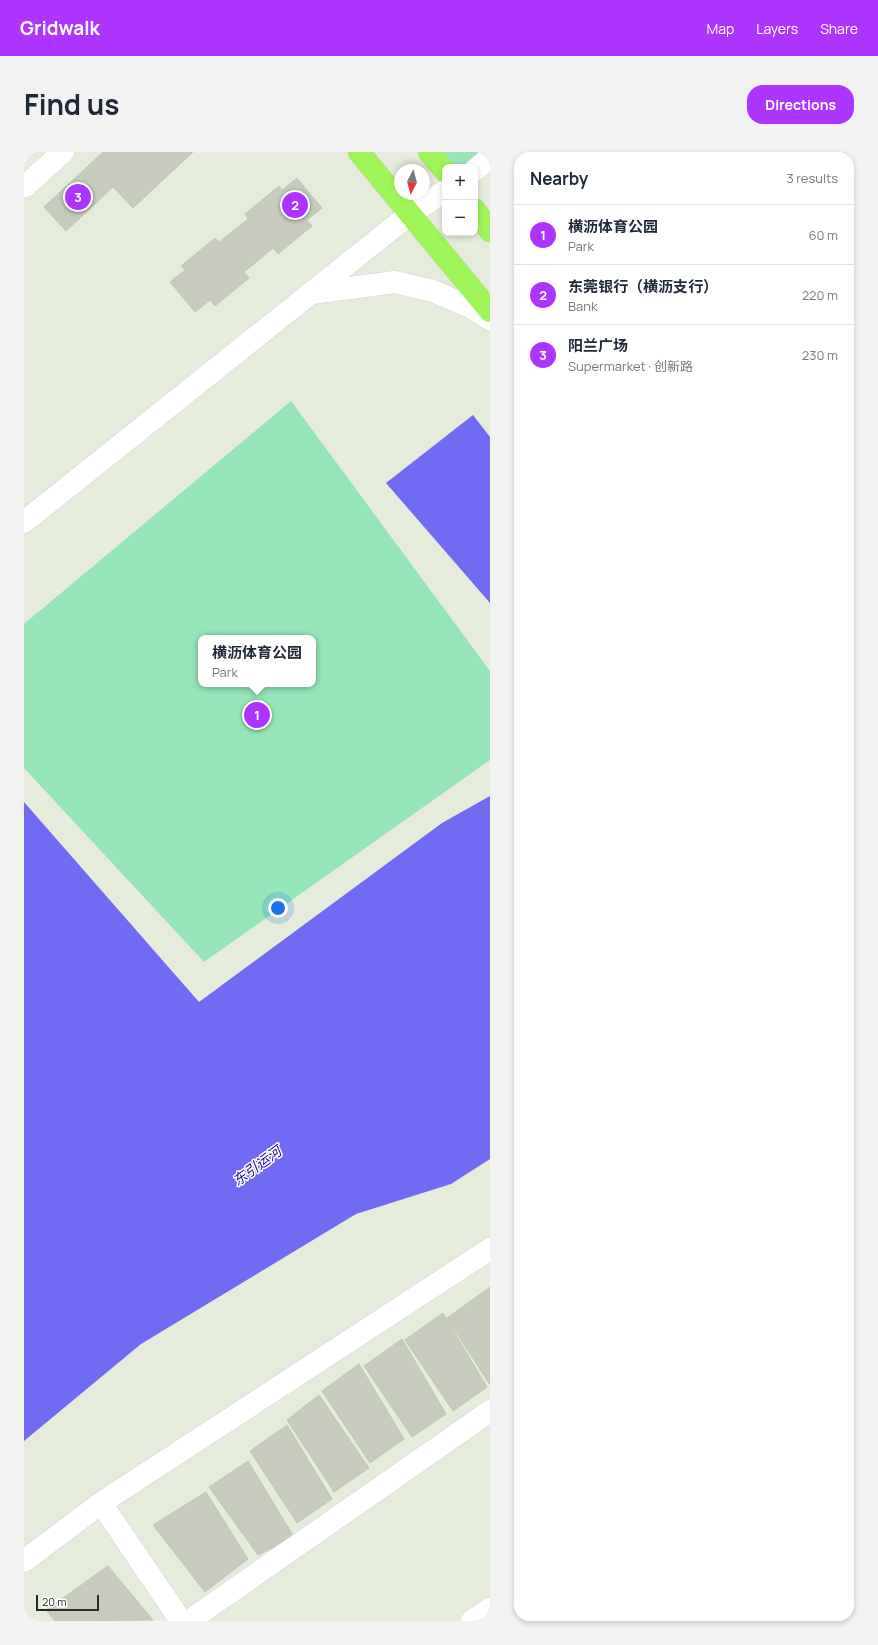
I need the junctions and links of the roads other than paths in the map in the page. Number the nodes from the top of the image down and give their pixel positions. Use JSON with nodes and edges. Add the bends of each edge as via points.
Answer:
{"nodes":[{"id":1,"x":63,"y":152,"type":"edge"},
{"id":2,"x":359,"y":152,"type":"edge"},
{"id":3,"x":429,"y":152,"type":"edge"},
{"id":4,"x":490,"y":158,"type":"edge"},
{"id":5,"x":442,"y":167,"type":"edge"},
{"id":6,"x":478,"y":168,"type":"edge"},
{"id":7,"x":24,"y":188,"type":"edge"},
{"id":8,"x":442,"y":193,"type":"edge"},
{"id":9,"x":410,"y":214,"type":"junction"},
{"id":10,"x":478,"y":214,"type":"edge"},
{"id":11,"x":490,"y":231,"type":"edge"},
{"id":12,"x":310,"y":293,"type":"junction"},
{"id":13,"x":490,"y":311,"type":"edge"},
{"id":14,"x":490,"y":319,"type":"edge"},
{"id":15,"x":24,"y":522,"type":"edge"},
{"id":16,"x":490,"y":1249,"type":"edge"},
{"id":17,"x":490,"y":1411,"type":"edge"},
{"id":18,"x":101,"y":1503,"type":"junction"},
{"id":19,"x":24,"y":1561,"type":"edge"},
{"id":20,"x":490,"y":1609,"type":"edge"},
{"id":21,"x":181,"y":1621,"type":"edge"},
{"id":22,"x":189,"y":1621,"type":"edge"},
{"id":23,"x":472,"y":1621,"type":"edge"}],
"edges":[{"from":1,"to":7,"type":"street"},
{"from":2,"to":9,"type":"main road"},
{"from":3,"to":5,"type":"main road"},
{"from":4,"to":6,"type":"street"},
{"from":8,"to":9,"type":"street"},
{"from":9,"to":12,"type":"street"},
{"from":9,"to":13,"type":"main road"},
{"from":10,"to":11,"type":"main road"},
{"from":12,"to":14,"type":"street","via":[[395,282],[433,291]]},
{"from":12,"to":15,"type":"street"},
{"from":16,"to":18,"type":"street"},
{"from":17,"to":22,"type":"street"},
{"from":18,"to":19,"type":"street"},
{"from":18,"to":21,"type":"street"},
{"from":20,"to":23,"type":"street"}]}
